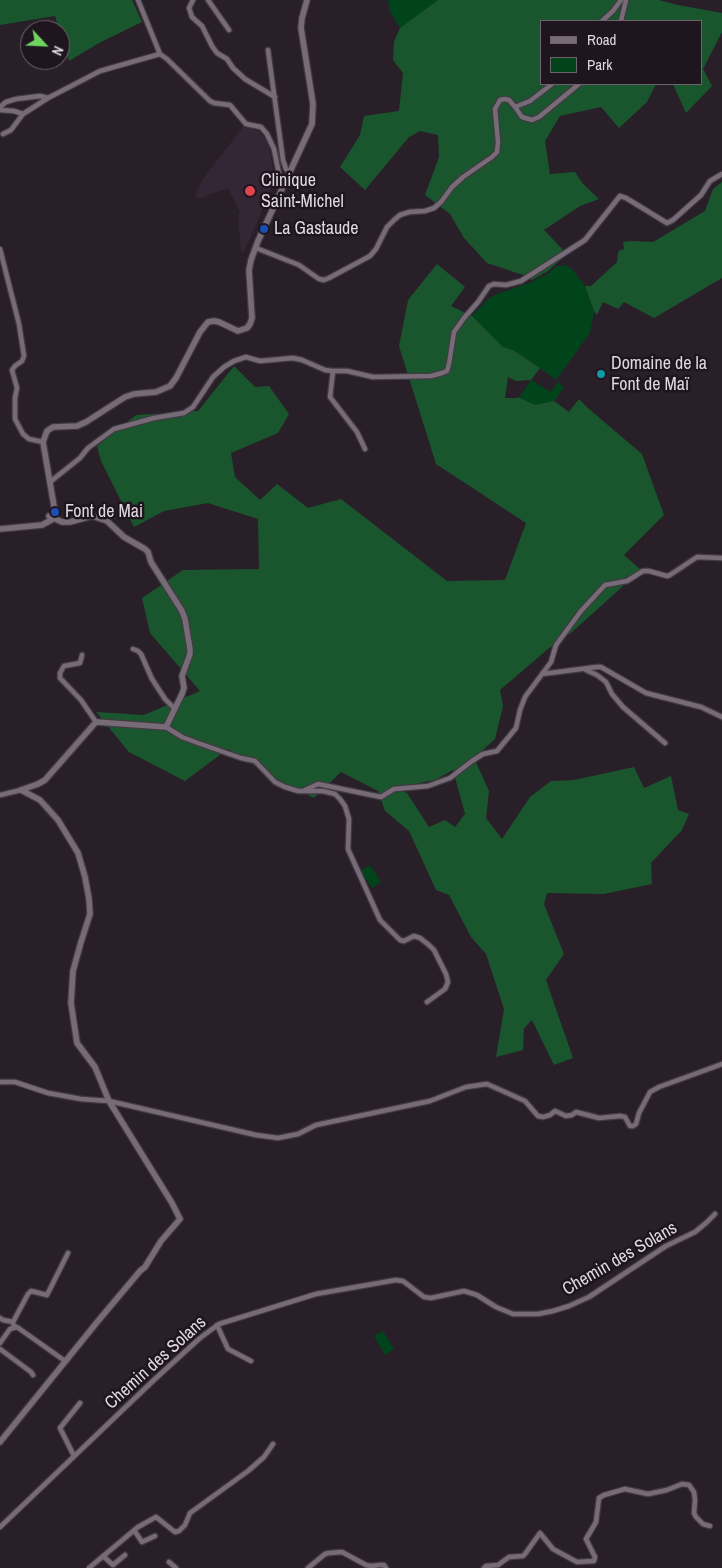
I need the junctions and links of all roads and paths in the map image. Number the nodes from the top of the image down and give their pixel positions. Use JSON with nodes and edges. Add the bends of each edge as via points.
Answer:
{"nodes":[{"id":1,"x":138,"y":0,"type":"edge"},
{"id":2,"x":193,"y":0,"type":"edge"},
{"id":3,"x":208,"y":0,"type":"edge"},
{"id":4,"x":307,"y":0,"type":"edge"},
{"id":5,"x":621,"y":0,"type":"edge"},
{"id":6,"x":626,"y":0,"type":"edge"},
{"id":7,"x":603,"y":20,"type":"edge"},
{"id":8,"x":621,"y":20,"type":"edge"},
{"id":9,"x":229,"y":30,"type":"dead end"},
{"id":10,"x":268,"y":50,"type":"dead end"},
{"id":11,"x":160,"y":54,"type":"junction"},
{"id":12,"x":551,"y":85,"type":"edge"},
{"id":13,"x":578,"y":85,"type":"edge"},
{"id":14,"x":275,"y":97,"type":"junction"},
{"id":15,"x":48,"y":98,"type":"junction"},
{"id":16,"x":515,"y":107,"type":"junction"},
{"id":17,"x":0,"y":108,"type":"edge"},
{"id":18,"x":22,"y":114,"type":"junction"},
{"id":19,"x":3,"y":134,"type":"dead end"},
{"id":20,"x":283,"y":160,"type":"junction"},
{"id":21,"x":293,"y":165,"type":"junction"},
{"id":22,"x":290,"y":172,"type":"junction"},
{"id":23,"x":722,"y":174,"type":"edge"},
{"id":24,"x":284,"y":182,"type":"junction"},
{"id":25,"x":0,"y":248,"type":"edge"},
{"id":26,"x":256,"y":248,"type":"junction"},
{"id":27,"x":333,"y":371,"type":"junction"},
{"id":28,"x":43,"y":442,"type":"junction"},
{"id":29,"x":365,"y":449,"type":"dead end"},
{"id":30,"x":50,"y":482,"type":"junction"},
{"id":31,"x":51,"y":517,"type":"junction"},
{"id":32,"x":0,"y":529,"type":"edge"},
{"id":33,"x":722,"y":558,"type":"edge"},
{"id":34,"x":134,"y":649,"type":"dead end"},
{"id":35,"x":82,"y":655,"type":"dead end"},
{"id":36,"x":584,"y":669,"type":"junction"},
{"id":37,"x":542,"y":674,"type":"junction"},
{"id":38,"x":175,"y":709,"type":"junction"},
{"id":39,"x":722,"y":717,"type":"edge"},
{"id":40,"x":96,"y":722,"type":"junction"},
{"id":41,"x":166,"y":727,"type":"junction"},
{"id":42,"x":665,"y":743,"type":"dead end"},
{"id":43,"x":21,"y":790,"type":"junction"},
{"id":44,"x":305,"y":790,"type":"junction"},
{"id":45,"x":0,"y":795,"type":"edge"},
{"id":46,"x":427,"y":1002,"type":"dead end"},
{"id":47,"x":722,"y":1064,"type":"edge"},
{"id":48,"x":0,"y":1082,"type":"edge"},
{"id":49,"x":109,"y":1101,"type":"junction"},
{"id":50,"x":715,"y":1214,"type":"dead end"},
{"id":51,"x":68,"y":1253,"type":"dead end"},
{"id":52,"x":0,"y":1318,"type":"edge"},
{"id":53,"x":14,"y":1325,"type":"junction"},
{"id":54,"x":217,"y":1325,"type":"junction"},
{"id":55,"x":0,"y":1343,"type":"edge"},
{"id":56,"x":0,"y":1349,"type":"edge"},
{"id":57,"x":65,"y":1361,"type":"junction"},
{"id":58,"x":251,"y":1361,"type":"dead end"},
{"id":59,"x":33,"y":1375,"type":"dead end"},
{"id":60,"x":80,"y":1402,"type":"dead end"},
{"id":61,"x":0,"y":1442,"type":"edge"},
{"id":62,"x":273,"y":1444,"type":"dead end"},
{"id":63,"x":74,"y":1456,"type":"junction"},
{"id":64,"x":710,"y":1526,"type":"dead end"},
{"id":65,"x":0,"y":1527,"type":"edge"},
{"id":66,"x":134,"y":1530,"type":"junction"},
{"id":67,"x":155,"y":1536,"type":"dead end"},
{"id":68,"x":103,"y":1556,"type":"junction"},
{"id":69,"x":125,"y":1556,"type":"dead end"},
{"id":70,"x":169,"y":1562,"type":"dead end"},
{"id":71,"x":89,"y":1568,"type":"edge"},
{"id":72,"x":176,"y":1568,"type":"edge"},
{"id":73,"x":308,"y":1568,"type":"edge"},
{"id":74,"x":386,"y":1568,"type":"edge"},
{"id":75,"x":484,"y":1568,"type":"edge"}],
"edges":[{"from":1,"to":11,"type":"street"},
{"from":2,"to":14,"type":"street","via":[[189,8],[192,16],[202,26],[217,53],[245,79]]},
{"from":3,"to":9,"type":"street"},
{"from":4,"to":21,"type":"street","via":[[301,28],[313,114],[312,124]]},
{"from":5,"to":7,"type":"street"},
{"from":6,"to":8,"type":"street"},
{"from":10,"to":14,"type":"street"},
{"from":11,"to":15,"type":"street","via":[[100,71]]},
{"from":11,"to":24,"type":"street","via":[[210,101],[230,104],[246,124],[261,127],[268,134]]},
{"from":12,"to":16,"type":"street","via":[[530,101]]},
{"from":13,"to":16,"type":"street","via":[[532,120],[522,117]]},
{"from":14,"to":20,"type":"street"},
{"from":15,"to":17,"type":"street","via":[[21,98],[6,102]]},
{"from":15,"to":18,"type":"street"},
{"from":16,"to":26,"type":"street","via":[[505,99],[497,104],[498,149],[492,157],[463,177],[434,208],[400,215],[387,227],[370,256],[330,278],[319,280],[299,265]]},
{"from":17,"to":18,"type":"street"},
{"from":18,"to":19,"type":"street","via":[[11,130]]},
{"from":20,"to":21,"type":"street"},
{"from":20,"to":22,"type":"street"},
{"from":21,"to":22,"type":"street"},
{"from":22,"to":24,"type":"street"},
{"from":23,"to":27,"type":"street","via":[[710,181],[700,195],[667,223],[620,196],[585,240],[521,281],[489,286],[454,332],[446,371],[431,376],[395,377]]},
{"from":24,"to":26,"type":"street"},
{"from":25,"to":28,"type":"street","via":[[24,356],[12,370],[17,388],[15,419],[29,439]]},
{"from":26,"to":28,"type":"street","via":[[249,270],[252,318],[248,328],[238,331],[219,322],[208,322],[170,386],[156,392],[125,397],[77,426],[52,427]]},
{"from":27,"to":29,"type":"street","via":[[330,397],[358,432]]},
{"from":27,"to":30,"type":"street","via":[[293,358],[260,361],[246,357],[234,361],[213,378],[193,407],[184,413],[114,429]]},
{"from":28,"to":30,"type":"street"},
{"from":30,"to":31,"type":"street"},
{"from":31,"to":32,"type":"street","via":[[32,525]]},
{"from":31,"to":38,"type":"street","via":[[70,522],[92,516],[107,521],[148,552],[185,619],[190,654],[182,676],[184,688]]},
{"from":33,"to":37,"type":"street","via":[[697,557],[670,575],[643,571],[627,580],[605,584],[560,638],[551,662]]},
{"from":34,"to":38,"type":"street","via":[[141,654],[152,679]]},
{"from":35,"to":40,"type":"street","via":[[80,663],[64,666],[60,678]]},
{"from":36,"to":37,"type":"street"},
{"from":36,"to":39,"type":"street","via":[[602,667],[646,693],[701,707]]},
{"from":36,"to":42,"type":"street","via":[[606,682],[623,707]]},
{"from":37,"to":44,"type":"street","via":[[525,698],[516,728],[497,751],[483,754],[440,783],[394,789],[381,797],[318,784]]},
{"from":38,"to":41,"type":"street"},
{"from":40,"to":41,"type":"street"},
{"from":40,"to":43,"type":"street","via":[[44,780]]},
{"from":41,"to":44,"type":"street","via":[[198,743],[255,761],[275,782],[298,791]]},
{"from":43,"to":45,"type":"street"},
{"from":43,"to":49,"type":"street","via":[[40,800],[58,820],[78,853],[85,876],[90,914],[73,971],[72,1003],[77,1044],[95,1067]]},
{"from":44,"to":46,"type":"street","via":[[335,794],[345,806],[349,819],[348,849],[380,920],[400,940],[414,936],[434,950],[448,982],[446,989]]},
{"from":47,"to":49,"type":"street","via":[[650,1092],[638,1113],[636,1124],[632,1126],[620,1116],[600,1118],[576,1112],[566,1116],[555,1111],[538,1116],[525,1101],[487,1084],[466,1087],[430,1101],[316,1125],[298,1134],[278,1138]]},
{"from":48,"to":49,"type":"street","via":[[15,1082],[81,1099]]},
{"from":49,"to":57,"type":"street","via":[[180,1219],[146,1267]]},
{"from":50,"to":54,"type":"street","name":"Chemin des Solans","via":[[695,1232],[666,1246],[589,1296],[552,1311],[513,1314],[464,1291],[424,1297],[403,1281],[396,1280],[316,1294]]},
{"from":51,"to":53,"type":"street","via":[[47,1296],[31,1291]]},
{"from":52,"to":53,"type":"street"},
{"from":53,"to":55,"type":"street"},
{"from":53,"to":57,"type":"street"},
{"from":54,"to":58,"type":"street","via":[[228,1349]]},
{"from":54,"to":63,"type":"street","name":"Chemin des Solans"},
{"from":56,"to":59,"type":"street"},
{"from":57,"to":61,"type":"street"},
{"from":60,"to":63,"type":"street","via":[[60,1428]]},
{"from":62,"to":66,"type":"street","via":[[248,1471],[190,1513],[179,1531],[175,1532],[156,1517]]},
{"from":63,"to":65,"type":"street","name":"Chemin des Solans"},
{"from":64,"to":75,"type":"street","via":[[696,1517],[694,1492],[689,1485],[648,1494],[625,1489],[599,1498],[596,1522],[586,1539],[596,1557],[594,1561],[577,1562],[553,1549],[540,1533],[525,1554]]},
{"from":66,"to":67,"type":"street","via":[[142,1542]]},
{"from":66,"to":68,"type":"street"},
{"from":68,"to":69,"type":"street","via":[[112,1566]]},
{"from":68,"to":71,"type":"street"},
{"from":70,"to":72,"type":"street"},
{"from":73,"to":74,"type":"street","via":[[325,1554],[342,1552],[366,1565],[380,1564]]}]}
